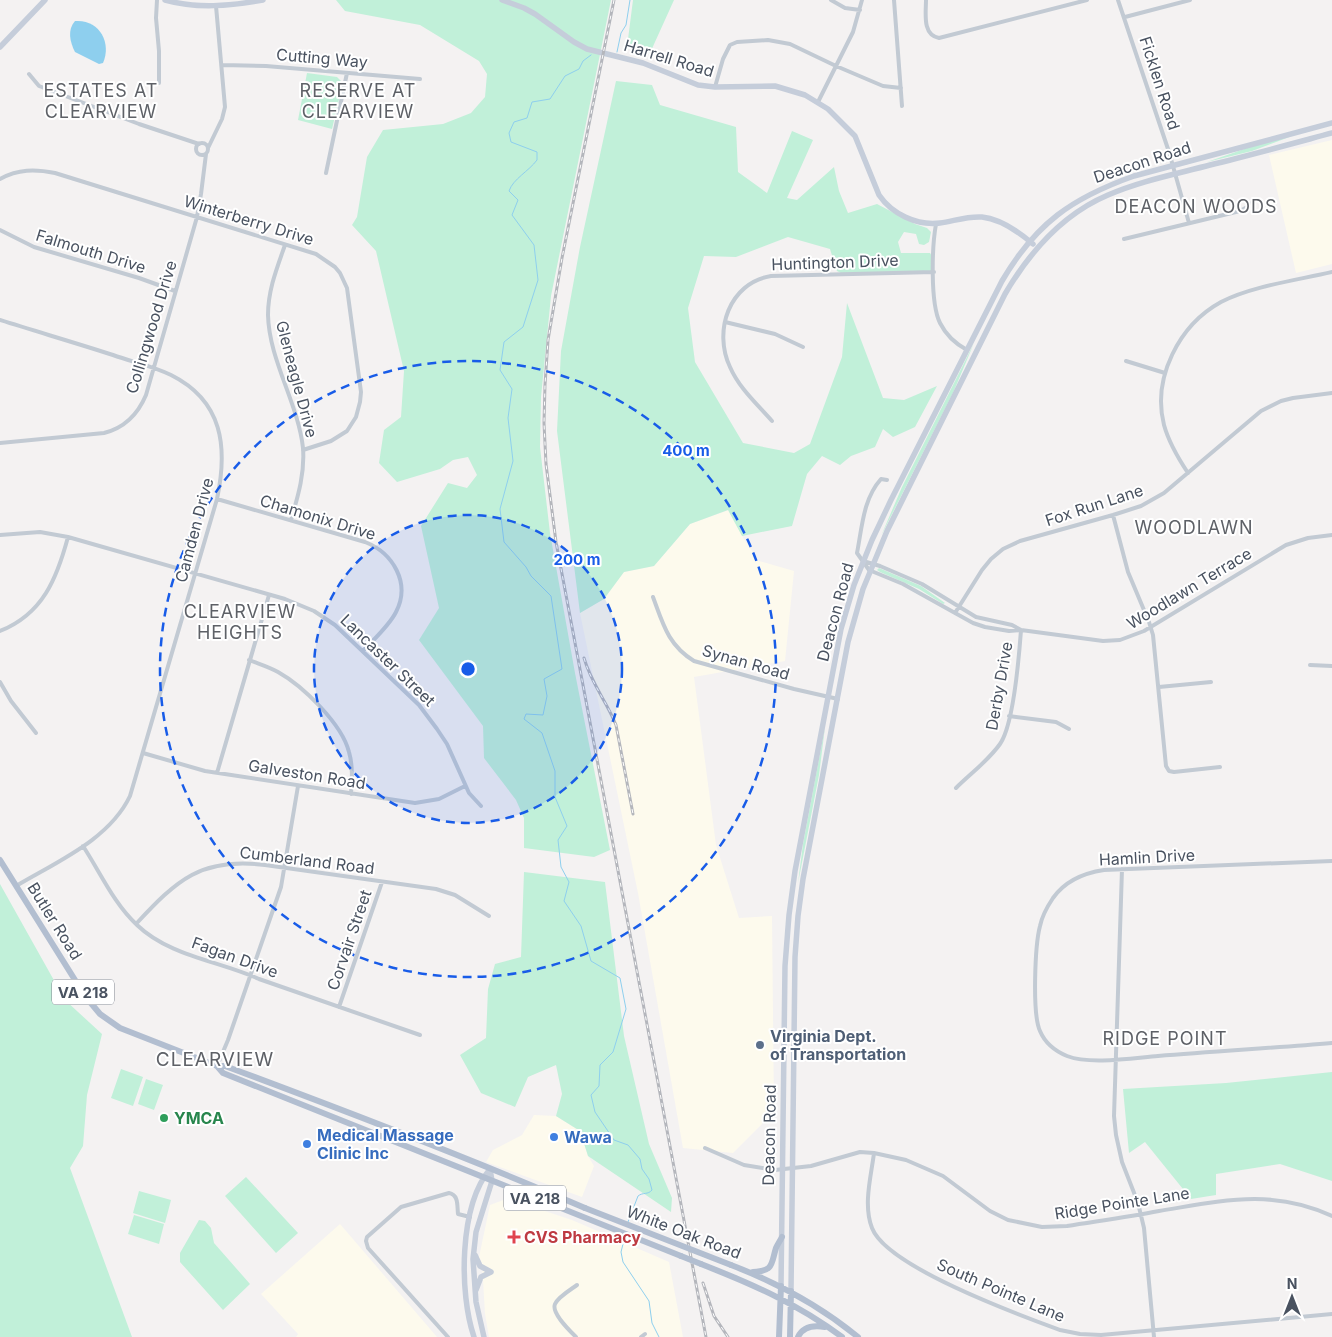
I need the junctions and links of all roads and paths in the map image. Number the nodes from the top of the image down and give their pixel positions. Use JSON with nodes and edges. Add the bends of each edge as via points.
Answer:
{"nodes":[{"id":1,"x":45,"y":0,"type":"edge"},
{"id":2,"x":157,"y":0,"type":"edge"},
{"id":3,"x":165,"y":0,"type":"edge"},
{"id":4,"x":263,"y":0,"type":"edge"},
{"id":5,"x":502,"y":0,"type":"edge"},
{"id":6,"x":830,"y":0,"type":"edge"},
{"id":7,"x":862,"y":0,"type":"edge"},
{"id":8,"x":894,"y":0,"type":"edge"},
{"id":9,"x":926,"y":0,"type":"edge"},
{"id":10,"x":1087,"y":0,"type":"edge"},
{"id":11,"x":1118,"y":0,"type":"edge"},
{"id":12,"x":1190,"y":0,"type":"edge"},
{"id":13,"x":216,"y":6,"type":"junction"},
{"id":14,"x":860,"y":10,"type":"junction"},
{"id":15,"x":1125,"y":17,"type":"junction"},
{"id":16,"x":0,"y":47,"type":"edge"},
{"id":17,"x":222,"y":65,"type":"junction"},
{"id":18,"x":836,"y":66,"type":"junction"},
{"id":19,"x":347,"y":73,"type":"junction"},
{"id":20,"x":29,"y":74,"type":"dead end"},
{"id":21,"x":420,"y":79,"type":"dead end"},
{"id":22,"x":159,"y":83,"type":"dead end"},
{"id":23,"x":715,"y":87,"type":"junction"},
{"id":24,"x":901,"y":88,"type":"junction"},
{"id":25,"x":818,"y":102,"type":"junction"},
{"id":26,"x":902,"y":106,"type":"dead end"},
{"id":27,"x":1332,"y":123,"type":"edge"},
{"id":28,"x":1332,"y":133,"type":"edge"},
{"id":29,"x":213,"y":137,"type":"junction"},
{"id":30,"x":190,"y":141,"type":"junction"},
{"id":31,"x":199,"y":144,"type":"junction"},
{"id":32,"x":204,"y":144,"type":"junction"},
{"id":33,"x":208,"y":148,"type":"junction"},
{"id":34,"x":196,"y":149,"type":"junction"},
{"id":35,"x":206,"y":154,"type":"junction"},
{"id":36,"x":200,"y":155,"type":"junction"},
{"id":37,"x":204,"y":165,"type":"junction"},
{"id":38,"x":1172,"y":166,"type":"junction"},
{"id":39,"x":326,"y":173,"type":"dead end"},
{"id":40,"x":1174,"y":174,"type":"junction"},
{"id":41,"x":0,"y":179,"type":"edge"},
{"id":42,"x":1255,"y":200,"type":"dead end"},
{"id":43,"x":197,"y":217,"type":"junction"},
{"id":44,"x":1189,"y":223,"type":"junction"},
{"id":45,"x":936,"y":224,"type":"junction"},
{"id":46,"x":0,"y":230,"type":"edge"},
{"id":47,"x":1124,"y":239,"type":"dead end"},
{"id":48,"x":1030,"y":242,"type":"junction"},
{"id":49,"x":285,"y":244,"type":"junction"},
{"id":50,"x":1037,"y":248,"type":"junction"},
{"id":51,"x":934,"y":272,"type":"junction"},
{"id":52,"x":1332,"y":272,"type":"edge"},
{"id":53,"x":175,"y":291,"type":"junction"},
{"id":54,"x":0,"y":320,"type":"edge"},
{"id":55,"x":725,"y":322,"type":"junction"},
{"id":56,"x":804,"y":347,"type":"dead end"},
{"id":57,"x":967,"y":350,"type":"junction"},
{"id":58,"x":1126,"y":361,"type":"dead end"},
{"id":59,"x":153,"y":368,"type":"junction"},
{"id":60,"x":1166,"y":373,"type":"junction"},
{"id":61,"x":1332,"y":393,"type":"edge"},
{"id":62,"x":772,"y":421,"type":"dead end"},
{"id":63,"x":0,"y":443,"type":"edge"},
{"id":64,"x":303,"y":450,"type":"junction"},
{"id":65,"x":1188,"y":472,"type":"junction"},
{"id":66,"x":887,"y":480,"type":"dead end"},
{"id":67,"x":217,"y":499,"type":"junction"},
{"id":68,"x":1113,"y":515,"type":"junction"},
{"id":69,"x":291,"y":520,"type":"junction"},
{"id":70,"x":0,"y":535,"type":"edge"},
{"id":71,"x":1332,"y":535,"type":"edge"},
{"id":72,"x":68,"y":537,"type":"junction"},
{"id":73,"x":863,"y":561,"type":"junction"},
{"id":74,"x":873,"y":563,"type":"junction"},
{"id":75,"x":869,"y":570,"type":"junction"},
{"id":76,"x":196,"y":573,"type":"junction"},
{"id":77,"x":269,"y":594,"type":"junction"},
{"id":78,"x":653,"y":597,"type":"dead end"},
{"id":79,"x":959,"y":608,"type":"junction"},
{"id":80,"x":955,"y":613,"type":"junction"},
{"id":81,"x":1151,"y":627,"type":"junction"},
{"id":82,"x":1021,"y":630,"type":"junction"},
{"id":83,"x":0,"y":631,"type":"edge"},
{"id":84,"x":363,"y":651,"type":"junction"},
{"id":85,"x":250,"y":660,"type":"junction"},
{"id":86,"x":1310,"y":665,"type":"dead end"},
{"id":87,"x":1332,"y":666,"type":"edge"},
{"id":88,"x":0,"y":682,"type":"edge"},
{"id":89,"x":1211,"y":682,"type":"dead end"},
{"id":90,"x":1159,"y":687,"type":"junction"},
{"id":91,"x":828,"y":697,"type":"junction"},
{"id":92,"x":838,"y":698,"type":"junction"},
{"id":93,"x":1009,"y":716,"type":"junction"},
{"id":94,"x":1069,"y":729,"type":"dead end"},
{"id":95,"x":36,"y":733,"type":"dead end"},
{"id":96,"x":143,"y":753,"type":"junction"},
{"id":97,"x":1220,"y":767,"type":"dead end"},
{"id":98,"x":217,"y":773,"type":"junction"},
{"id":99,"x":298,"y":786,"type":"junction"},
{"id":100,"x":465,"y":786,"type":"junction"},
{"id":101,"x":956,"y":788,"type":"dead end"},
{"id":102,"x":351,"y":794,"type":"junction"},
{"id":103,"x":481,"y":806,"type":"dead end"},
{"id":104,"x":83,"y":846,"type":"junction"},
{"id":105,"x":0,"y":860,"type":"edge"},
{"id":106,"x":1332,"y":861,"type":"edge"},
{"id":107,"x":285,"y":868,"type":"junction"},
{"id":108,"x":1122,"y":869,"type":"junction"},
{"id":109,"x":382,"y":882,"type":"junction"},
{"id":110,"x":16,"y":886,"type":"junction"},
{"id":111,"x":489,"y":916,"type":"dead end"},
{"id":112,"x":136,"y":924,"type":"junction"},
{"id":113,"x":250,"y":976,"type":"junction"},
{"id":114,"x":339,"y":1007,"type":"junction"},
{"id":115,"x":420,"y":1034,"type":"dead end"},
{"id":116,"x":1332,"y":1044,"type":"edge"},
{"id":117,"x":1115,"y":1059,"type":"junction"},
{"id":118,"x":216,"y":1066,"type":"junction"},
{"id":119,"x":705,"y":1148,"type":"dead end"},
{"id":120,"x":874,"y":1153,"type":"junction"},
{"id":121,"x":792,"y":1168,"type":"junction"},
{"id":122,"x":490,"y":1169,"type":"junction"},
{"id":123,"x":783,"y":1169,"type":"junction"},
{"id":124,"x":483,"y":1178,"type":"junction"},
{"id":125,"x":492,"y":1181,"type":"junction"},
{"id":126,"x":1141,"y":1214,"type":"junction"},
{"id":127,"x":1332,"y":1216,"type":"edge"},
{"id":128,"x":470,"y":1217,"type":"junction"},
{"id":129,"x":782,"y":1238,"type":"junction"},
{"id":130,"x":473,"y":1250,"type":"junction"},
{"id":131,"x":749,"y":1272,"type":"junction"},
{"id":132,"x":577,"y":1285,"type":"dead end"},
{"id":133,"x":781,"y":1286,"type":"junction"},
{"id":134,"x":792,"y":1291,"type":"junction"},
{"id":135,"x":475,"y":1293,"type":"junction"},
{"id":136,"x":780,"y":1298,"type":"junction"},
{"id":137,"x":791,"y":1304,"type":"junction"},
{"id":138,"x":1332,"y":1314,"type":"edge"},
{"id":139,"x":830,"y":1328,"type":"junction"},
{"id":140,"x":1154,"y":1330,"type":"junction"},
{"id":141,"x":448,"y":1337,"type":"edge"},
{"id":142,"x":474,"y":1337,"type":"edge"},
{"id":143,"x":484,"y":1337,"type":"edge"},
{"id":144,"x":576,"y":1337,"type":"edge"},
{"id":145,"x":779,"y":1337,"type":"edge"},
{"id":146,"x":790,"y":1337,"type":"edge"},
{"id":147,"x":798,"y":1337,"type":"edge"},
{"id":148,"x":842,"y":1337,"type":"edge"},
{"id":149,"x":858,"y":1337,"type":"edge"},
{"id":150,"x":1154,"y":1337,"type":"edge"}],
"edges":[{"from":1,"to":16,"type":"main road"},
{"from":2,"to":22,"type":"street"},
{"from":3,"to":13,"type":"main road"},
{"from":4,"to":13,"type":"main road"},
{"from":5,"to":23,"type":"main road","name":"Harrell Road","via":[[535,14],[587,49],[643,63],[698,85]]},
{"from":6,"to":14,"type":"street","via":[[845,8]]},
{"from":7,"to":14,"type":"street"},
{"from":8,"to":24,"type":"street"},
{"from":9,"to":10,"type":"street","via":[[928,31],[939,38]]},
{"from":11,"to":15,"type":"street","name":"Ficklen Road"},
{"from":12,"to":15,"type":"street"},
{"from":13,"to":17,"type":"street"},
{"from":14,"to":18,"type":"street"},
{"from":15,"to":38,"type":"street","name":"Ficklen Road"},
{"from":17,"to":19,"type":"street","name":"Cutting Way"},
{"from":17,"to":29,"type":"street","via":[[224,112]]},
{"from":18,"to":23,"type":"street","via":[[782,42],[737,42],[727,48]]},
{"from":18,"to":24,"type":"street","via":[[883,86]]},
{"from":18,"to":25,"type":"street"},
{"from":19,"to":21,"type":"street","name":"Cutting Way"},
{"from":19,"to":39,"type":"street"},
{"from":20,"to":30,"type":"street","via":[[39,86]]},
{"from":23,"to":25,"type":"main road","name":"Harrell Road","via":[[776,86]]},
{"from":24,"to":26,"type":"street"},
{"from":25,"to":45,"type":"main road","name":"Harrell Road","via":[[855,136],[885,203],[907,218]]},
{"from":27,"to":38,"type":"main road","name":"Deacon Road"},
{"from":28,"to":40,"type":"main road","name":"Deacon Road"},
{"from":29,"to":32,"type":"street"},
{"from":29,"to":33,"type":"street"},
{"from":30,"to":31,"type":"street"},
{"from":30,"to":34,"type":"street"},
{"from":31,"to":32,"type":"street"},
{"from":31,"to":34,"type":"street"},
{"from":32,"to":33,"type":"street"},
{"from":33,"to":35,"type":"street"},
{"from":34,"to":36,"type":"street"},
{"from":35,"to":36,"type":"street"},
{"from":35,"to":37,"type":"street","name":"Collingwood Drive"},
{"from":36,"to":37,"type":"street","name":"Collingwood Drive"},
{"from":37,"to":43,"type":"street","name":"Collingwood Drive"},
{"from":38,"to":40,"type":"street","name":"Ficklen Road"},
{"from":38,"to":48,"type":"main road","name":"Deacon Road","via":[[1134,176],[1086,195],[1064,209]]},
{"from":40,"to":44,"type":"street","name":"Ficklen Road"},
{"from":40,"to":50,"type":"main road","name":"Deacon Road","via":[[1097,200],[1070,217]]},
{"from":41,"to":43,"type":"street","name":"Winterberry Drive","via":[[22,171],[40,170]]},
{"from":42,"to":44,"type":"street","via":[[1240,211]]},
{"from":43,"to":49,"type":"street","name":"Winterberry Drive"},
{"from":43,"to":53,"type":"street","name":"Collingwood Drive"},
{"from":44,"to":47,"type":"street"},
{"from":45,"to":48,"type":"main road","name":"Harrell Road","via":[[960,218],[984,218],[1014,229]]},
{"from":45,"to":51,"type":"street"},
{"from":46,"to":53,"type":"street","name":"Falmouth Drive","via":[[34,247]]},
{"from":48,"to":50,"type":"main road","name":"Harrell Road"},
{"from":48,"to":57,"type":"main road","name":"Deacon Road","via":[[1002,280]]},
{"from":49,"to":64,"type":"street","name":"Gleneagle Drive","via":[[272,282],[268,316]]},
{"from":49,"to":64,"type":"street","name":"Winterberry Drive","via":[[322,257],[344,280],[360,384],[359,409],[347,431],[331,441]]},
{"from":50,"to":74,"type":"main road","name":"Deacon Road","via":[[1005,294]]},
{"from":51,"to":55,"type":"street","name":"Huntington Drive","via":[[763,277],[738,293]]},
{"from":51,"to":57,"type":"street","via":[[940,324],[950,338]]},
{"from":52,"to":60,"type":"street","via":[[1243,294],[1212,308],[1176,346]]},
{"from":53,"to":59,"type":"street","name":"Collingwood Drive"},
{"from":54,"to":59,"type":"street","name":"Camden Drive"},
{"from":55,"to":56,"type":"street","via":[[775,334]]},
{"from":55,"to":62,"type":"street","name":"Huntington Drive","via":[[724,342],[730,366],[741,386]]},
{"from":57,"to":73,"type":"main road","name":"Deacon Road"},
{"from":58,"to":60,"type":"street"},
{"from":59,"to":63,"type":"street","name":"Collingwood Drive","via":[[140,407],[118,428],[104,433]]},
{"from":59,"to":67,"type":"street","name":"Camden Drive","via":[[188,385],[214,416],[222,446]]},
{"from":60,"to":65,"type":"street","via":[[1161,404],[1164,425],[1173,449]]},
{"from":61,"to":65,"type":"street","name":"Fox Run Lane","via":[[1292,398],[1271,406]]},
{"from":64,"to":69,"type":"street","name":"Gleneagle Drive","via":[[301,485]]},
{"from":65,"to":68,"type":"street","name":"Fox Run Lane","via":[[1153,500]]},
{"from":66,"to":73,"type":"street","via":[[881,479],[868,500],[857,553]]},
{"from":67,"to":69,"type":"street","name":"Chamonix Drive"},
{"from":67,"to":76,"type":"street","name":"Camden Drive"},
{"from":68,"to":79,"type":"street","name":"Fox Run Lane","via":[[1020,541],[1003,549],[982,570]]},
{"from":68,"to":81,"type":"street","via":[[1128,572]]},
{"from":69,"to":84,"type":"street","name":"Chamonix Drive","via":[[372,544],[394,565],[402,589],[399,606],[392,619]]},
{"from":70,"to":72,"type":"street","name":"Lancaster Street","via":[[40,532]]},
{"from":71,"to":81,"type":"street","name":"Woodlawn Terrace","via":[[1286,545]]},
{"from":72,"to":76,"type":"street","name":"Lancaster Street"},
{"from":72,"to":83,"type":"street","via":[[56,575],[45,596],[21,620]]},
{"from":73,"to":74,"type":"street"},
{"from":73,"to":75,"type":"street"},
{"from":73,"to":91,"type":"main road","name":"Deacon Road","via":[[846,611]]},
{"from":74,"to":75,"type":"main road","name":"Deacon Road"},
{"from":74,"to":79,"type":"street","via":[[922,584]]},
{"from":75,"to":80,"type":"street","name":"Woodlawn Terrace","via":[[903,584]]},
{"from":75,"to":92,"type":"main road","name":"Deacon Road","via":[[851,631]]},
{"from":76,"to":77,"type":"street","name":"Lancaster Street"},
{"from":76,"to":96,"type":"street","name":"Camden Drive"},
{"from":77,"to":84,"type":"street","name":"Lancaster Street","via":[[319,614]]},
{"from":77,"to":85,"type":"street"},
{"from":78,"to":91,"type":"street","name":"Synan Road","via":[[670,639],[680,652],[694,661]]},
{"from":79,"to":80,"type":"street","name":"Fox Run Lane"},
{"from":79,"to":82,"type":"street","via":[[976,617]]},
{"from":80,"to":82,"type":"street","name":"Woodlawn Terrace","via":[[973,624]]},
{"from":81,"to":82,"type":"street","name":"Woodlawn Terrace","via":[[1129,638],[1110,641]]},
{"from":81,"to":90,"type":"street"},
{"from":82,"to":93,"type":"street","name":"Derby Drive"},
{"from":84,"to":100,"type":"street","name":"Lancaster Street","via":[[428,717],[447,744]]},
{"from":85,"to":98,"type":"street"},
{"from":85,"to":102,"type":"street","via":[[288,679],[334,723],[349,750]]},
{"from":86,"to":87,"type":"street"},
{"from":88,"to":95,"type":"street"},
{"from":89,"to":90,"type":"street"},
{"from":90,"to":97,"type":"street","via":[[1167,769],[1172,772]]},
{"from":91,"to":92,"type":"street","name":"Synan Road"},
{"from":91,"to":123,"type":"main road","name":"Deacon Road","via":[[788,915]]},
{"from":92,"to":121,"type":"main road","name":"Deacon Road","via":[[798,916]]},
{"from":93,"to":94,"type":"street","via":[[1056,722]]},
{"from":93,"to":101,"type":"street","name":"Derby Drive","via":[[999,745]]},
{"from":96,"to":98,"type":"street","name":"Galveston Road"},
{"from":96,"to":104,"type":"street","name":"Camden Drive","via":[[125,806],[105,830]]},
{"from":98,"to":99,"type":"street","name":"Galveston Road"},
{"from":99,"to":102,"type":"street","name":"Galveston Road"},
{"from":99,"to":107,"type":"street"},
{"from":100,"to":102,"type":"street","name":"Galveston Road","via":[[439,799],[422,803]]},
{"from":100,"to":103,"type":"street","name":"Lancaster Street"},
{"from":104,"to":110,"type":"street","name":"Camden Drive"},
{"from":104,"to":112,"type":"street","name":"Fagan Drive","via":[[121,907]]},
{"from":105,"to":110,"type":"main road","name":"Butler Road","number":"VA 218"},
{"from":106,"to":108,"type":"street","name":"Hamlin Drive"},
{"from":107,"to":109,"type":"street","name":"Cumberland Road"},
{"from":107,"to":112,"type":"street","name":"Cumberland Road","via":[[239,862],[207,868],[167,892]]},
{"from":107,"to":113,"type":"street"},
{"from":108,"to":117,"type":"street"},
{"from":108,"to":117,"type":"street","name":"Hamlin Drive","via":[[1084,874],[1058,892],[1042,919],[1037,956],[1036,1018],[1045,1040],[1055,1050],[1075,1059]]},
{"from":109,"to":111,"type":"street","name":"Cumberland Road","via":[[446,892]]},
{"from":109,"to":114,"type":"street","name":"Corvair Street"},
{"from":110,"to":118,"type":"main road","name":"Butler Road","number":"VA 218","via":[[85,996],[100,1014],[133,1034]]},
{"from":112,"to":113,"type":"street","name":"Fagan Drive","via":[[164,944]]},
{"from":113,"to":114,"type":"street","name":"Fagan Drive"},
{"from":113,"to":118,"type":"street"},
{"from":114,"to":115,"type":"street","name":"Fagan Drive"},
{"from":116,"to":117,"type":"street","name":"Hamlin Drive"},
{"from":117,"to":126,"type":"street","via":[[1113,1100],[1116,1135]]},
{"from":118,"to":122,"type":"main road","name":"Butler Road","number":"VA 218","via":[[225,1066]]},
{"from":118,"to":124,"type":"main road","name":"Butler Road","number":"VA 218","via":[[223,1073]]},
{"from":119,"to":123,"type":"street","name":"Ridge Pointe Lane","via":[[744,1165]]},
{"from":120,"to":121,"type":"street","name":"Ridge Pointe Lane","via":[[860,1152]]},
{"from":120,"to":126,"type":"street","name":"Ridge Pointe Lane","via":[[906,1160],[937,1173],[990,1211],[1019,1224],[1054,1227]]},
{"from":120,"to":140,"type":"street","name":"South Pointe Lane","via":[[869,1219],[874,1234],[902,1259],[940,1280],[1060,1330],[1091,1335]]},
{"from":121,"to":123,"type":"street","name":"Ridge Pointe Lane"},
{"from":121,"to":134,"type":"main road","name":"Deacon Road"},
{"from":122,"to":124,"type":"main road"},
{"from":122,"to":125,"type":"main road"},
{"from":122,"to":131,"type":"main road","name":"White Oak Road","number":"VA 218","bridge":true},
{"from":123,"to":129,"type":"main road","name":"Deacon Road"},
{"from":124,"to":125,"type":"main road","number":"VA 218"},
{"from":124,"to":128,"type":"main road"},
{"from":125,"to":130,"type":"main road"},
{"from":125,"to":136,"type":"main road","name":"White Oak Road","number":"VA 218","bridge":true},
{"from":126,"to":127,"type":"street","name":"Ridge Pointe Lane","via":[[1248,1198],[1281,1200]]},
{"from":126,"to":140,"type":"street"},
{"from":128,"to":141,"type":"street","via":[[458,1214],[457,1198],[449,1193],[401,1207],[366,1241],[368,1248]]},
{"from":128,"to":142,"type":"main road","via":[[464,1273]]},
{"from":129,"to":131,"type":"main road","via":[[772,1264],[766,1270]]},
{"from":129,"to":133,"type":"main road","name":"Deacon Road"},
{"from":130,"to":135,"type":"main road"},
{"from":130,"to":135,"type":"main road","via":[[480,1266],[491,1272],[480,1278]]},
{"from":131,"to":133,"type":"main road","name":"White Oak Road","number":"VA 218"},
{"from":132,"to":144,"type":"street","via":[[557,1301],[554,1308]]},
{"from":133,"to":134,"type":"main road","name":"White Oak Road","number":"VA 218"},
{"from":133,"to":136,"type":"main road","name":"Deacon Road"},
{"from":134,"to":137,"type":"main road","name":"Deacon Road"},
{"from":134,"to":149,"type":"main road","name":"White Oak Road","number":"VA 218"},
{"from":135,"to":143,"type":"main road"},
{"from":136,"to":137,"type":"main road","name":"White Oak Road","number":"VA 218"},
{"from":136,"to":145,"type":"main road","name":"Deacon Road"},
{"from":137,"to":139,"type":"main road","name":"White Oak Road","number":"VA 218"},
{"from":137,"to":146,"type":"main road","name":"Deacon Road"},
{"from":138,"to":140,"type":"street","name":"South Pointe Lane"},
{"from":139,"to":147,"type":"main road","via":[[809,1326]]},
{"from":139,"to":148,"type":"main road","name":"White Oak Road","number":"VA 218"},
{"from":140,"to":150,"type":"street"}]}
